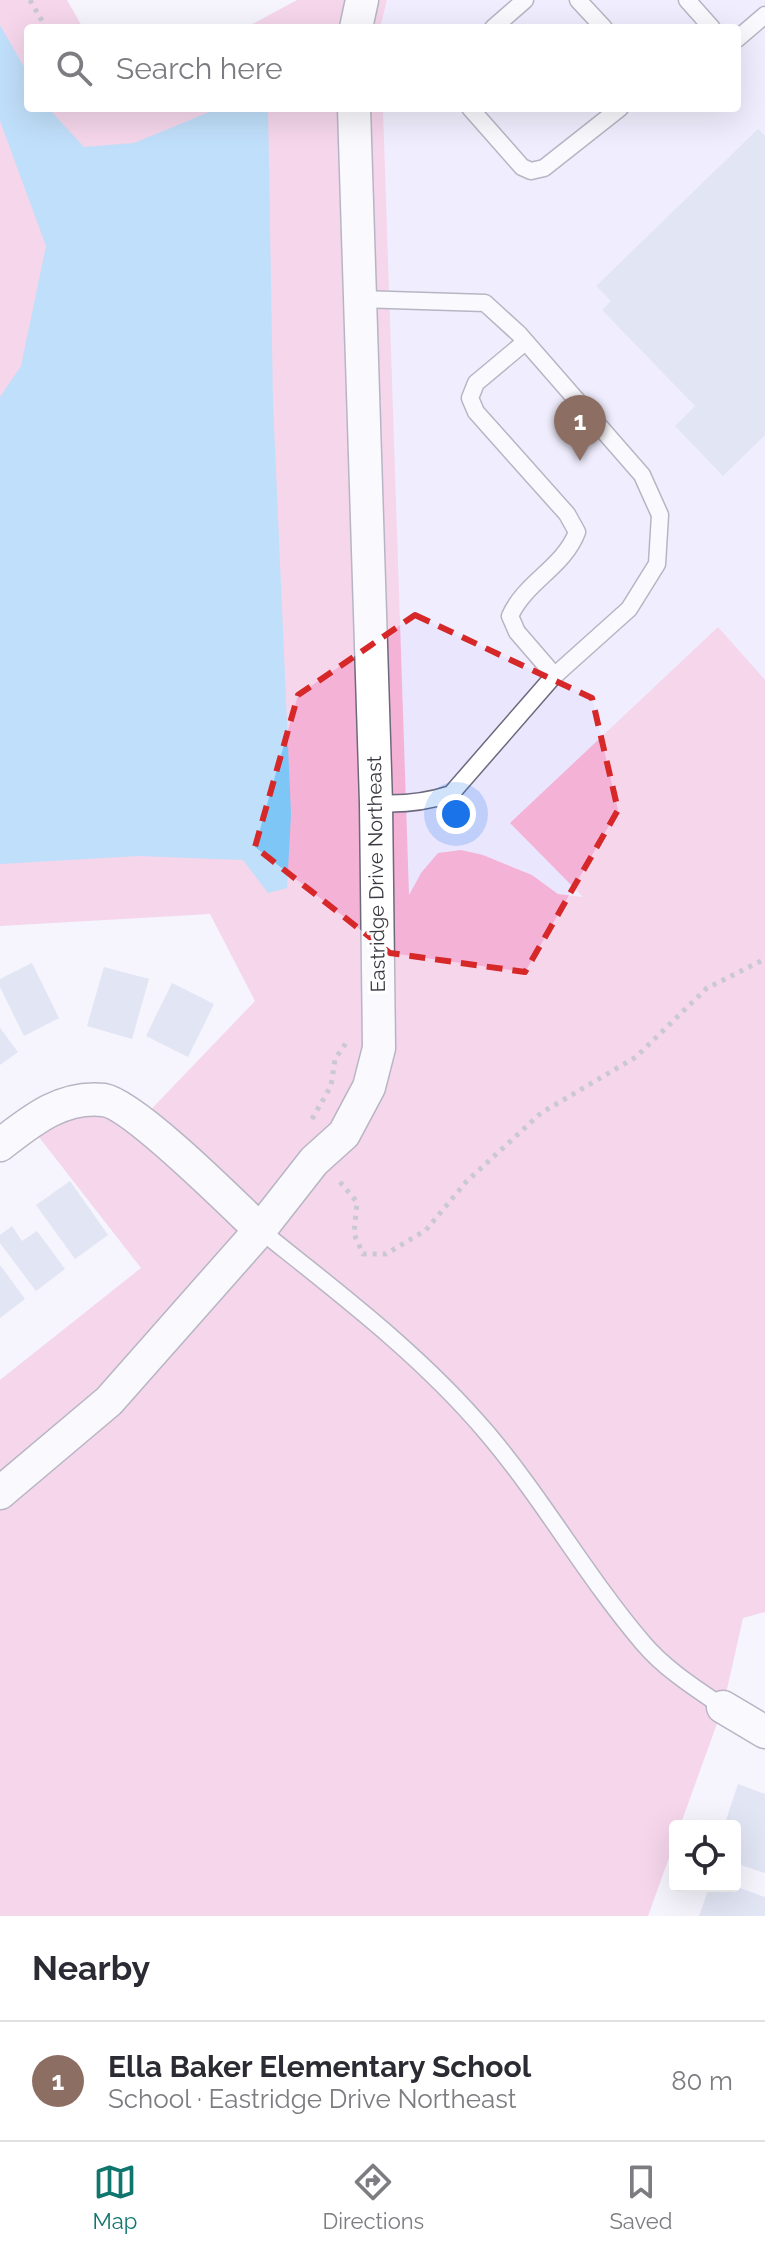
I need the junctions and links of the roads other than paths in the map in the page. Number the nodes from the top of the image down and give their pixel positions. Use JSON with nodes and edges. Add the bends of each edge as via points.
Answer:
{"nodes":[{"id":1,"x":362,"y":0,"type":"edge"},
{"id":2,"x":525,"y":0,"type":"edge"},
{"id":3,"x":578,"y":0,"type":"edge"},
{"id":4,"x":687,"y":0,"type":"edge"},
{"id":5,"x":765,"y":15,"type":"edge"},
{"id":6,"x":357,"y":24,"type":"edge"},
{"id":7,"x":498,"y":24,"type":"edge"},
{"id":8,"x":600,"y":24,"type":"edge"},
{"id":9,"x":708,"y":24,"type":"edge"},
{"id":10,"x":741,"y":36,"type":"edge"},
{"id":11,"x":354,"y":112,"type":"edge"},
{"id":12,"x":474,"y":112,"type":"edge"},
{"id":13,"x":615,"y":112,"type":"edge"},
{"id":14,"x":359,"y":299,"type":"junction"},
{"id":15,"x":525,"y":342,"type":"junction"},
{"id":16,"x":555,"y":676,"type":"junction"},
{"id":17,"x":376,"y":803,"type":"junction"},
{"id":18,"x":0,"y":1145,"type":"edge"},
{"id":19,"x":260,"y":1230,"type":"junction"},
{"id":20,"x":0,"y":1493,"type":"edge"},
{"id":21,"x":723,"y":1707,"type":"joint"},
{"id":22,"x":765,"y":1732,"type":"edge"}],
"edges":[{"from":1,"to":6,"type":"street"},
{"from":2,"to":7,"type":"lane"},
{"from":3,"to":8,"type":"lane"},
{"from":4,"to":9,"type":"lane"},
{"from":5,"to":10,"type":"lane"},
{"from":11,"to":14,"type":"street","name":"Eastridge Drive Northeast"},
{"from":12,"to":13,"type":"lane","via":[[531,171],[544,168]]},
{"from":14,"to":15,"type":"lane","via":[[485,303]]},
{"from":14,"to":17,"type":"street","name":"Eastridge Drive Northeast"},
{"from":15,"to":16,"type":"lane","via":[[642,475],[660,515],[657,564],[629,609]]},
{"from":15,"to":16,"type":"lane","via":[[476,383],[470,398],[476,412],[577,532],[571,547],[516,602],[510,616]]},
{"from":16,"to":17,"type":"lane","via":[[451,794],[428,801]]},
{"from":17,"to":19,"type":"street","name":"Eastridge Drive Northeast","via":[[379,1048],[369,1087],[344,1134],[314,1161]]},
{"from":18,"to":19,"type":"street","via":[[52,1108],[107,1100],[152,1131]]},
{"from":19,"to":20,"type":"street","name":"Eastridge Drive Northeast","via":[[109,1401]]},
{"from":19,"to":21,"type":"lane","via":[[409,1353],[486,1433],[644,1645]]},
{"from":21,"to":22,"type":"street"}]}
